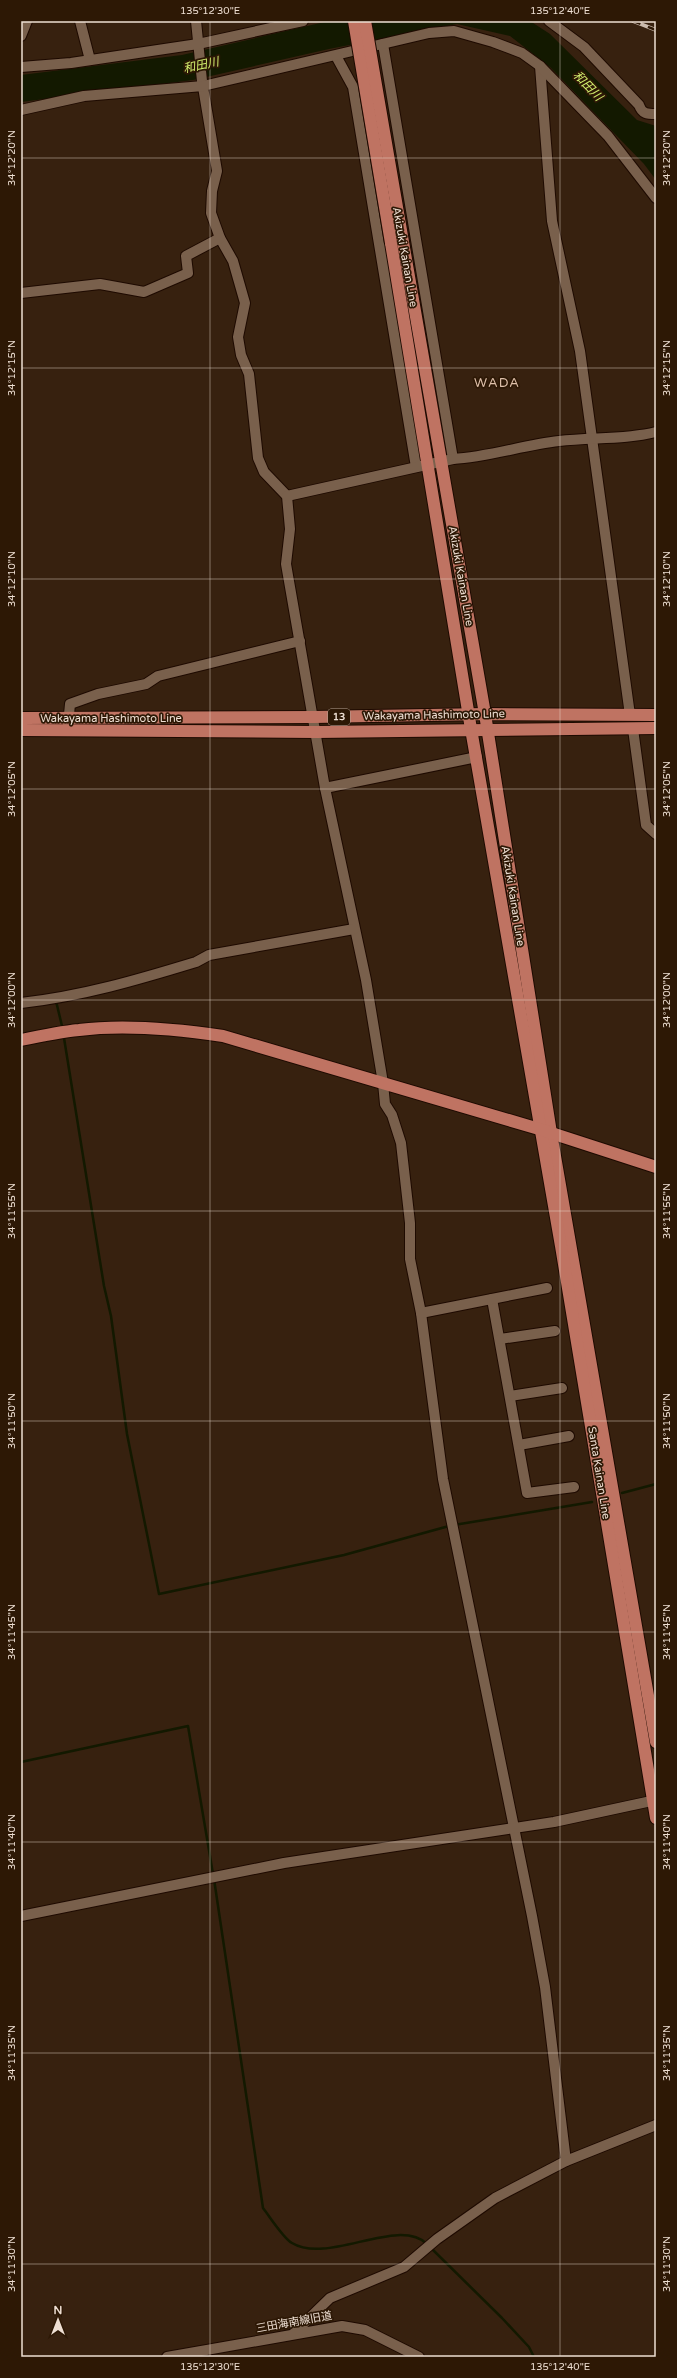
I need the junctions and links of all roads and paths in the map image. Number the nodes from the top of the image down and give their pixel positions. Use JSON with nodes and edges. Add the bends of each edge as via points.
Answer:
{"nodes":[{"id":1,"x":27,"y":21,"type":"edge"},
{"id":2,"x":80,"y":21,"type":"edge"},
{"id":3,"x":196,"y":21,"type":"edge"},
{"id":4,"x":303,"y":21,"type":"edge"},
{"id":5,"x":354,"y":21,"type":"edge"},
{"id":6,"x":365,"y":21,"type":"edge"},
{"id":7,"x":549,"y":21,"type":"edge"},
{"id":8,"x":21,"y":36,"type":"edge"},
{"id":9,"x":198,"y":44,"type":"junction"},
{"id":10,"x":383,"y":44,"type":"junction"},
{"id":11,"x":336,"y":56,"type":"junction"},
{"id":12,"x":90,"y":60,"type":"junction"},
{"id":13,"x":540,"y":66,"type":"junction"},
{"id":14,"x":21,"y":67,"type":"edge"},
{"id":15,"x":203,"y":83,"type":"junction"},
{"id":16,"x":21,"y":110,"type":"edge"},
{"id":17,"x":656,"y":114,"type":"edge"},
{"id":18,"x":656,"y":198,"type":"edge"},
{"id":19,"x":220,"y":238,"type":"junction"},
{"id":20,"x":397,"y":243,"type":"junction"},
{"id":21,"x":21,"y":293,"type":"edge"},
{"id":22,"x":656,"y":432,"type":"edge"},
{"id":23,"x":594,"y":440,"type":"junction"},
{"id":24,"x":453,"y":459,"type":"junction"},
{"id":25,"x":441,"y":462,"type":"junction"},
{"id":26,"x":421,"y":466,"type":"junction"},
{"id":27,"x":287,"y":496,"type":"junction"},
{"id":28,"x":300,"y":641,"type":"junction"},
{"id":29,"x":469,"y":714,"type":"junction"},
{"id":30,"x":485,"y":714,"type":"junction"},
{"id":31,"x":630,"y":715,"type":"junction"},
{"id":32,"x":656,"y":715,"type":"edge"},
{"id":33,"x":314,"y":717,"type":"junction"},
{"id":34,"x":21,"y":718,"type":"edge"},
{"id":35,"x":68,"y":724,"type":"junction"},
{"id":36,"x":633,"y":728,"type":"junction"},
{"id":37,"x":656,"y":728,"type":"edge"},
{"id":38,"x":487,"y":729,"type":"junction"},
{"id":39,"x":21,"y":730,"type":"edge"},
{"id":40,"x":471,"y":730,"type":"junction"},
{"id":41,"x":316,"y":732,"type":"junction"},
{"id":42,"x":477,"y":757,"type":"junction"},
{"id":43,"x":325,"y":788,"type":"junction"},
{"id":44,"x":656,"y":834,"type":"edge"},
{"id":45,"x":354,"y":929,"type":"junction"},
{"id":46,"x":21,"y":1003,"type":"edge"},
{"id":47,"x":21,"y":1040,"type":"edge"},
{"id":48,"x":383,"y":1083,"type":"junction"},
{"id":49,"x":539,"y":1129,"type":"junction"},
{"id":50,"x":551,"y":1132,"type":"junction"},
{"id":51,"x":656,"y":1167,"type":"edge"},
{"id":52,"x":548,"y":1288,"type":"dead end"},
{"id":53,"x":492,"y":1299,"type":"junction"},
{"id":54,"x":421,"y":1313,"type":"junction"},
{"id":55,"x":555,"y":1331,"type":"dead end"},
{"id":56,"x":500,"y":1339,"type":"junction"},
{"id":57,"x":562,"y":1388,"type":"dead end"},
{"id":58,"x":510,"y":1396,"type":"junction"},
{"id":59,"x":568,"y":1436,"type":"dead end"},
{"id":60,"x":519,"y":1445,"type":"junction"},
{"id":61,"x":574,"y":1487,"type":"dead end"},
{"id":62,"x":656,"y":1742,"type":"edge"},
{"id":63,"x":655,"y":1800,"type":"edge"},
{"id":64,"x":656,"y":1818,"type":"edge"},
{"id":65,"x":516,"y":1827,"type":"junction"},
{"id":66,"x":21,"y":1916,"type":"edge"},
{"id":67,"x":656,"y":2125,"type":"edge"},
{"id":68,"x":566,"y":2161,"type":"junction"},
{"id":69,"x":294,"y":2333,"type":"junction"},
{"id":70,"x":167,"y":2357,"type":"edge"},
{"id":71,"x":419,"y":2357,"type":"edge"}],
"edges":[{"from":1,"to":8,"type":"street"},
{"from":2,"to":12,"type":"street"},
{"from":3,"to":9,"type":"street"},
{"from":4,"to":9,"type":"street"},
{"from":5,"to":20,"type":"main road","name":"Akizuki Kainan Line","bridge":true},
{"from":6,"to":20,"type":"main road","name":"Akizuki Kainan Line","bridge":true},
{"from":7,"to":17,"type":"street","via":[[584,47],[639,105],[641,111],[645,114]]},
{"from":9,"to":12,"type":"street"},
{"from":9,"to":15,"type":"street"},
{"from":10,"to":11,"type":"street"},
{"from":10,"to":13,"type":"street","via":[[429,33],[454,31],[522,53]]},
{"from":10,"to":24,"type":"street"},
{"from":11,"to":15,"type":"street"},
{"from":11,"to":26,"type":"street","via":[[352,87]]},
{"from":12,"to":14,"type":"street"},
{"from":13,"to":18,"type":"street","via":[[608,136]]},
{"from":13,"to":23,"type":"street","via":[[552,221],[580,351]]},
{"from":15,"to":16,"type":"street","via":[[84,96]]},
{"from":15,"to":19,"type":"street","via":[[218,171],[212,191],[211,213]]},
{"from":19,"to":21,"type":"street","via":[[186,256],[188,273],[144,292],[100,284]]},
{"from":19,"to":27,"type":"street","via":[[234,261],[245,303],[238,337],[241,355],[249,374],[258,458],[264,472]]},
{"from":20,"to":25,"type":"main road","name":"Akizuki Kainan Line"},
{"from":20,"to":26,"type":"main road","name":"Akizuki Kainan Line"},
{"from":22,"to":23,"type":"street"},
{"from":23,"to":24,"type":"street","via":[[558,441],[480,458]]},
{"from":23,"to":31,"type":"street"},
{"from":24,"to":25,"type":"street"},
{"from":25,"to":26,"type":"street"},
{"from":25,"to":30,"type":"main road","name":"Akizuki Kainan Line"},
{"from":26,"to":27,"type":"street"},
{"from":26,"to":29,"type":"main road","name":"Akizuki Kainan Line"},
{"from":27,"to":28,"type":"street","via":[[290,529],[286,564]]},
{"from":28,"to":33,"type":"street"},
{"from":28,"to":35,"type":"street","via":[[158,676],[146,684],[98,694],[70,704]]},
{"from":29,"to":30,"type":"main road","name":"Wakayama Hashimoto Line","number":"13"},
{"from":29,"to":33,"type":"main road","name":"Wakayama Hashimoto Line","number":"13"},
{"from":29,"to":40,"type":"main road","name":"Akizuki Kainan Line"},
{"from":30,"to":31,"type":"main road","name":"Wakayama Hashimoto Line","number":"13"},
{"from":30,"to":38,"type":"main road","name":"Akizuki Kainan Line"},
{"from":31,"to":32,"type":"main road","name":"Wakayama Hashimoto Line","number":"13"},
{"from":33,"to":35,"type":"main road","name":"Wakayama Hashimoto Line","number":"13"},
{"from":33,"to":41,"type":"street"},
{"from":34,"to":35,"type":"main road","name":"Wakayama Hashimoto Line","number":"13"},
{"from":35,"to":39,"type":"main road","name":"Wakayama Hashimoto Line","number":"13"},
{"from":35,"to":41,"type":"main road","name":"Wakayama Hashimoto Line","number":"13"},
{"from":36,"to":37,"type":"main road","name":"Wakayama Hashimoto Line","number":"13"},
{"from":36,"to":38,"type":"main road","name":"Wakayama Hashimoto Line","number":"13"},
{"from":36,"to":44,"type":"street","via":[[646,825]]},
{"from":38,"to":40,"type":"main road","name":"Wakayama Hashimoto Line","number":"13"},
{"from":38,"to":50,"type":"main road","name":"Akizuki Kainan Line"},
{"from":40,"to":41,"type":"main road","name":"Wakayama Hashimoto Line","number":"13"},
{"from":40,"to":42,"type":"main road","name":"Akizuki Kainan Line"},
{"from":41,"to":43,"type":"street"},
{"from":42,"to":43,"type":"street"},
{"from":42,"to":49,"type":"main road","name":"Akizuki Kainan Line"},
{"from":43,"to":45,"type":"street"},
{"from":45,"to":46,"type":"street","via":[[209,955],[196,962],[107,989]]},
{"from":45,"to":48,"type":"street","via":[[366,980]]},
{"from":47,"to":48,"type":"main road","via":[[79,1030],[176,1029],[223,1036]]},
{"from":48,"to":49,"type":"main road"},
{"from":48,"to":54,"type":"street","via":[[385,1104],[392,1115],[401,1143],[410,1223],[410,1259]]},
{"from":49,"to":50,"type":"main road"},
{"from":49,"to":63,"type":"main road","name":"Santa Kainan Line"},
{"from":50,"to":51,"type":"main road"},
{"from":50,"to":62,"type":"main road","name":"Santa Kainan Line"},
{"from":52,"to":53,"type":"street"},
{"from":53,"to":54,"type":"street"},
{"from":53,"to":56,"type":"street"},
{"from":54,"to":65,"type":"street","via":[[443,1479],[481,1671]]},
{"from":55,"to":56,"type":"street"},
{"from":56,"to":58,"type":"street"},
{"from":57,"to":58,"type":"street"},
{"from":58,"to":60,"type":"street"},
{"from":59,"to":60,"type":"street"},
{"from":60,"to":61,"type":"street","via":[[527,1493]]},
{"from":63,"to":64,"type":"main road","name":"Santa Kainan Line"},
{"from":63,"to":65,"type":"street","via":[[554,1822]]},
{"from":65,"to":66,"type":"street","via":[[284,1864]]},
{"from":65,"to":68,"type":"street","via":[[545,1987]]},
{"from":67,"to":68,"type":"street"},
{"from":68,"to":69,"type":"street","via":[[495,2198],[437,2239],[404,2268],[330,2298]]},
{"from":69,"to":70,"type":"street","name":"三田海南線旧道"},
{"from":69,"to":71,"type":"street","name":"三田海南線旧道","via":[[342,2326],[365,2330]]}]}
